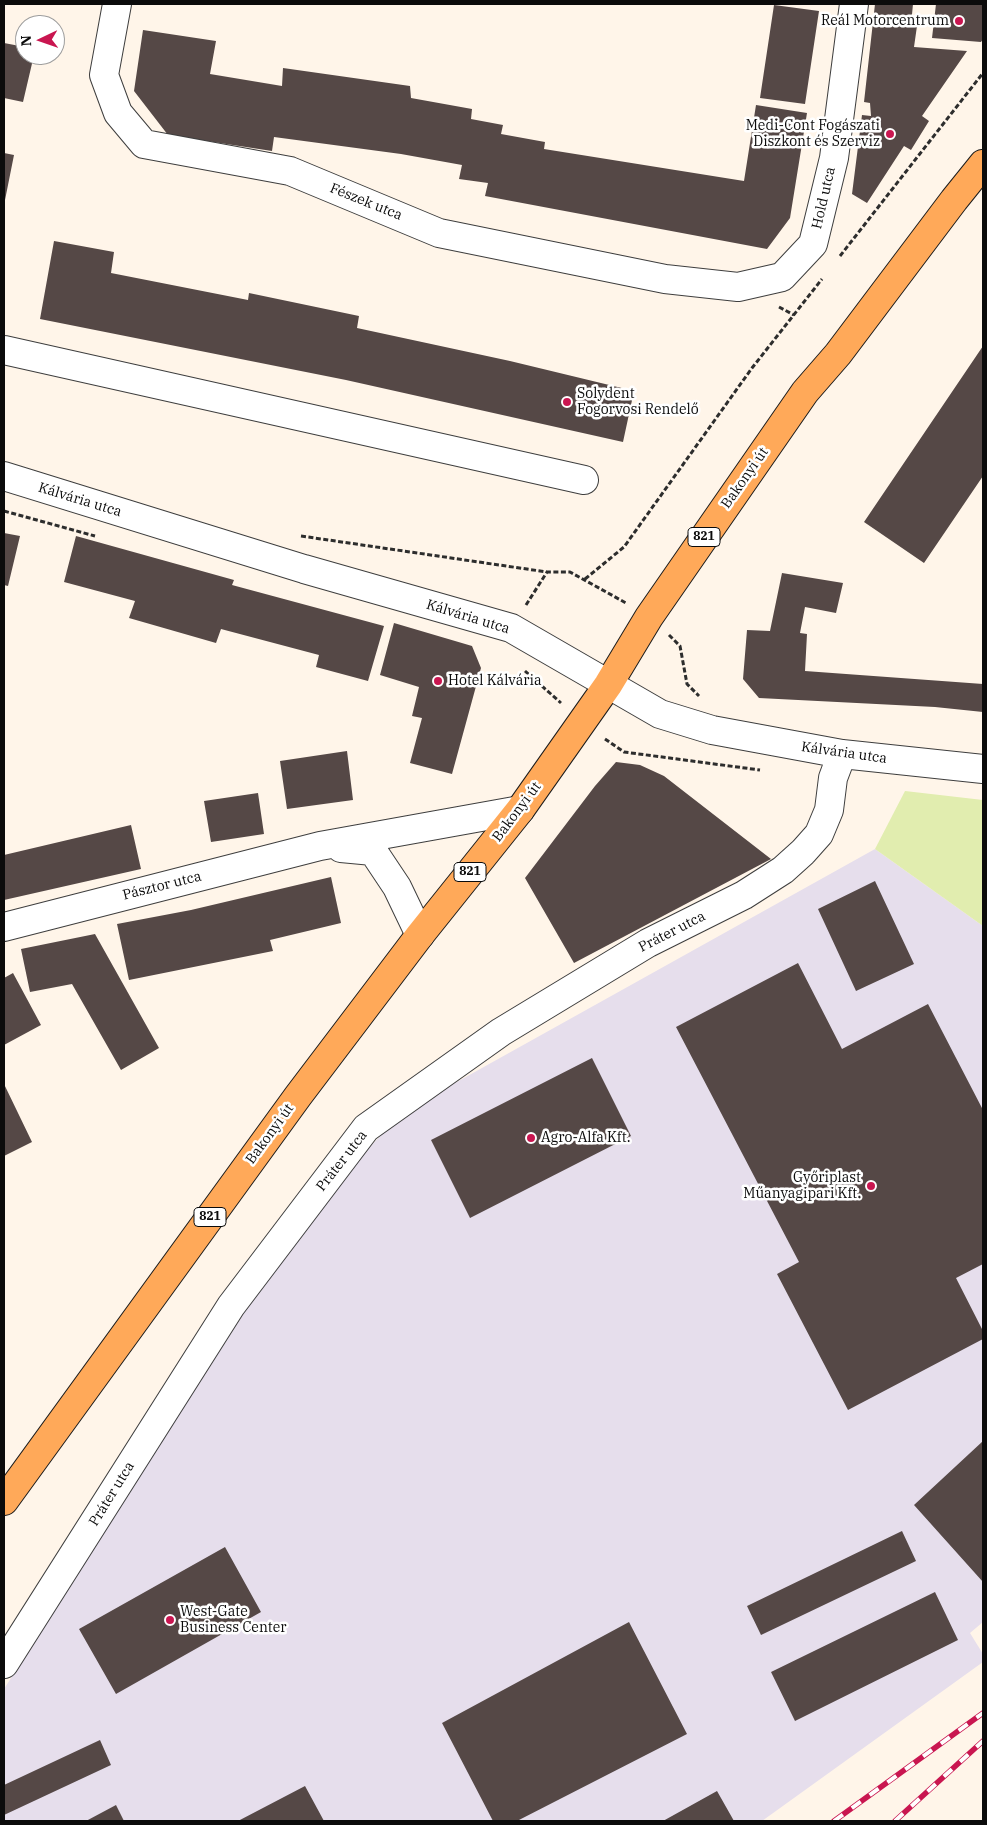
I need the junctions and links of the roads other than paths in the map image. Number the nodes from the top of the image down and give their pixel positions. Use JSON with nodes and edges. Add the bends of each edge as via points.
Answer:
{"nodes":[{"id":1,"x":117,"y":4,"type":"edge"},
{"id":2,"x":854,"y":4,"type":"edge"},
{"id":3,"x":983,"y":164,"type":"edge"},
{"id":4,"x":738,"y":287,"type":"joint"},
{"id":5,"x":4,"y":350,"type":"edge"},
{"id":6,"x":4,"y":476,"type":"edge"},
{"id":7,"x":584,"y":480,"type":"dead end"},
{"id":8,"x":608,"y":685,"type":"junction"},
{"id":9,"x":842,"y":754,"type":"junction"},
{"id":10,"x":983,"y":769,"type":"edge"},
{"id":11,"x":520,"y":810,"type":"junction"},
{"id":12,"x":320,"y":846,"type":"junction"},
{"id":13,"x":4,"y":927,"type":"edge"},
{"id":14,"x":420,"y":935,"type":"junction"},
{"id":15,"x":4,"y":1501,"type":"edge"},
{"id":16,"x":4,"y":1664,"type":"edge"}],
"edges":[{"from":1,"to":4,"type":"street","name":"Fészek utca","via":[[104,75],[118,113],[144,144],[290,171],[439,233],[665,279]]},
{"from":2,"to":4,"type":"street","name":"Hold utca","via":[[834,158],[813,244],[782,277]]},
{"from":3,"to":8,"type":"main road","name":"Bakonyi út","number":"821","via":[[838,354],[805,392],[649,616]]},
{"from":5,"to":7,"type":"street"},
{"from":6,"to":8,"type":"street","name":"Kálvária utca","via":[[304,570],[511,628]]},
{"from":8,"to":9,"type":"street","name":"Kálvária utca","via":[[677,720],[712,730]]},
{"from":8,"to":11,"type":"main road","name":"Bakonyi út","number":"821"},
{"from":9,"to":10,"type":"street","name":"Kálvária utca"},
{"from":9,"to":16,"type":"street","name":"Práter utca","via":[[833,778],[829,810],[819,834],[783,870],[744,895],[648,943],[501,1032],[366,1128],[231,1306]]},
{"from":11,"to":12,"type":"street","name":"Pásztor utca"},
{"from":11,"to":14,"type":"main road","name":"Bakonyi út","number":"821"},
{"from":12,"to":13,"type":"street","name":"Pásztor utca"},
{"from":12,"to":14,"type":"street","name":"Pásztor utca","via":[[373,852],[397,887]]},
{"from":14,"to":15,"type":"main road","name":"Bakonyi út","number":"821","via":[[298,1096]]}]}
